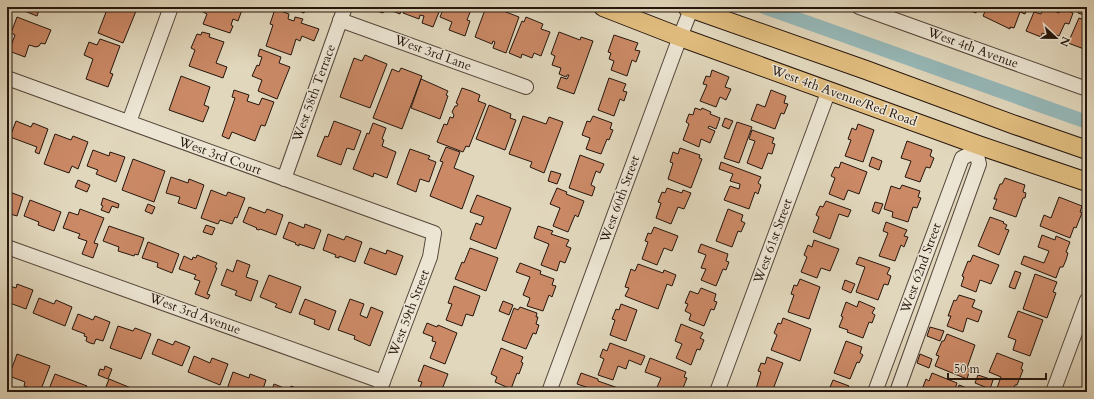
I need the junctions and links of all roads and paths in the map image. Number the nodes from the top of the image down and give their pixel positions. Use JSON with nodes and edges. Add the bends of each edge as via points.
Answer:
{"nodes":[{"id":1,"x":171,"y":7,"type":"edge"},
{"id":2,"x":603,"y":7,"type":"edge"},
{"id":3,"x":690,"y":7,"type":"edge"},
{"id":4,"x":864,"y":8,"type":"edge"},
{"id":5,"x":343,"y":13,"type":"edge"},
{"id":6,"x":680,"y":37,"type":"junction"},
{"id":7,"x":7,"y":78,"type":"edge"},
{"id":8,"x":526,"y":87,"type":"dead end"},
{"id":9,"x":1087,"y":89,"type":"edge"},
{"id":10,"x":828,"y":90,"type":"junction"},
{"id":11,"x":129,"y":122,"type":"junction"},
{"id":12,"x":977,"y":148,"type":"junction"},
{"id":13,"x":1087,"y":150,"type":"edge"},
{"id":14,"x":284,"y":178,"type":"junction"},
{"id":15,"x":1087,"y":182,"type":"edge"},
{"id":16,"x":434,"y":233,"type":"joint"},
{"id":17,"x":7,"y":246,"type":"edge"},
{"id":18,"x":1087,"y":300,"type":"edge"},
{"id":19,"x":381,"y":387,"type":"edge"},
{"id":20,"x":549,"y":392,"type":"edge"},
{"id":21,"x":717,"y":392,"type":"edge"},
{"id":22,"x":875,"y":392,"type":"edge"},
{"id":23,"x":897,"y":392,"type":"edge"},
{"id":24,"x":1053,"y":392,"type":"edge"}],
"edges":[{"from":1,"to":11,"type":"street"},
{"from":2,"to":6,"type":"main road","name":"West 4th Avenue/Red Road"},
{"from":3,"to":6,"type":"street","name":"West 60th Street"},
{"from":3,"to":13,"type":"main road"},
{"from":4,"to":9,"type":"street","name":"West 4th Avenue"},
{"from":5,"to":8,"type":"street","name":"West 3rd Lane"},
{"from":5,"to":14,"type":"street","name":"West 58th Terrace"},
{"from":6,"to":10,"type":"main road","name":"West 4th Avenue/Red Road"},
{"from":6,"to":20,"type":"street","name":"West 60th Street"},
{"from":7,"to":11,"type":"street","name":"West 3rd Court"},
{"from":10,"to":12,"type":"main road","name":"West 4th Avenue/Red Road"},
{"from":10,"to":21,"type":"street","name":"West 61st Street"},
{"from":11,"to":14,"type":"street","name":"West 3rd Court"},
{"from":12,"to":15,"type":"main road","name":"West 4th Avenue/Red Road"},
{"from":12,"to":22,"type":"street","name":"West 62nd Street","via":[[962,158]]},
{"from":12,"to":23,"type":"street","name":"West 62nd Street","via":[[979,164]]},
{"from":14,"to":16,"type":"street","name":"West 3rd Court"},
{"from":16,"to":19,"type":"street","name":"West 59th Street","via":[[430,257]]},
{"from":17,"to":19,"type":"street","name":"West 3rd Avenue"},
{"from":18,"to":24,"type":"street"}]}
